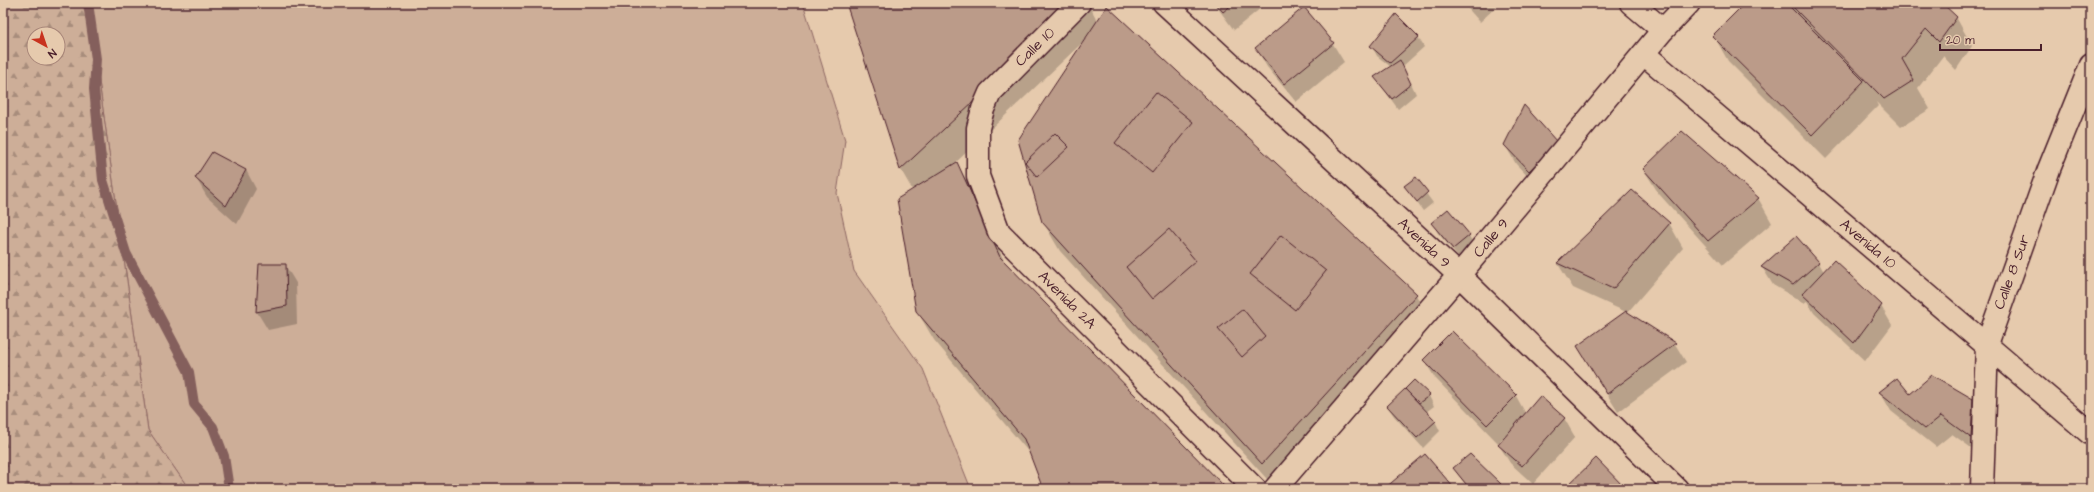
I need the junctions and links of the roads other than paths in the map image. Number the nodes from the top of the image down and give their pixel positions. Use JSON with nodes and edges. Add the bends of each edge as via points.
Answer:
{"nodes":[{"id":1,"x":1079,"y":3,"type":"edge"},
{"id":2,"x":1164,"y":3,"type":"edge"},
{"id":3,"x":1631,"y":3,"type":"edge"},
{"id":4,"x":1689,"y":3,"type":"edge"},
{"id":5,"x":1664,"y":30,"type":"junction"},
{"id":6,"x":1644,"y":54,"type":"junction"},
{"id":7,"x":2091,"y":65,"type":"edge"},
{"id":8,"x":1007,"y":75,"type":"joint"},
{"id":9,"x":1459,"y":275,"type":"junction"},
{"id":10,"x":1987,"y":344,"type":"junction"},
{"id":11,"x":2091,"y":434,"type":"edge"},
{"id":12,"x":1254,"y":489,"type":"edge"},
{"id":13,"x":1275,"y":489,"type":"edge"},
{"id":14,"x":1677,"y":489,"type":"edge"},
{"id":15,"x":1982,"y":489,"type":"edge"}],
"edges":[{"from":1,"to":8,"type":"street","name":"Calle 10"},
{"from":2,"to":9,"type":"street","name":"Avenida 9"},
{"from":3,"to":5,"type":"street"},
{"from":4,"to":5,"type":"street","name":"Calle 9"},
{"from":5,"to":6,"type":"street","name":"Calle 9"},
{"from":6,"to":9,"type":"street","name":"Calle 9"},
{"from":6,"to":10,"type":"street","name":"Avenida 10"},
{"from":7,"to":10,"type":"street","name":"Calle 8 Sur","via":[[2049,169]]},
{"from":8,"to":12,"type":"street","name":"Avenida 2A","via":[[990,93],[978,128],[978,176],[999,232]]},
{"from":9,"to":13,"type":"street","name":"Calle 9"},
{"from":9,"to":14,"type":"street","name":"Avenida 9"},
{"from":10,"to":11,"type":"street","name":"Avenida 10"},
{"from":10,"to":15,"type":"street","name":"Calle 8 Sur"}]}
